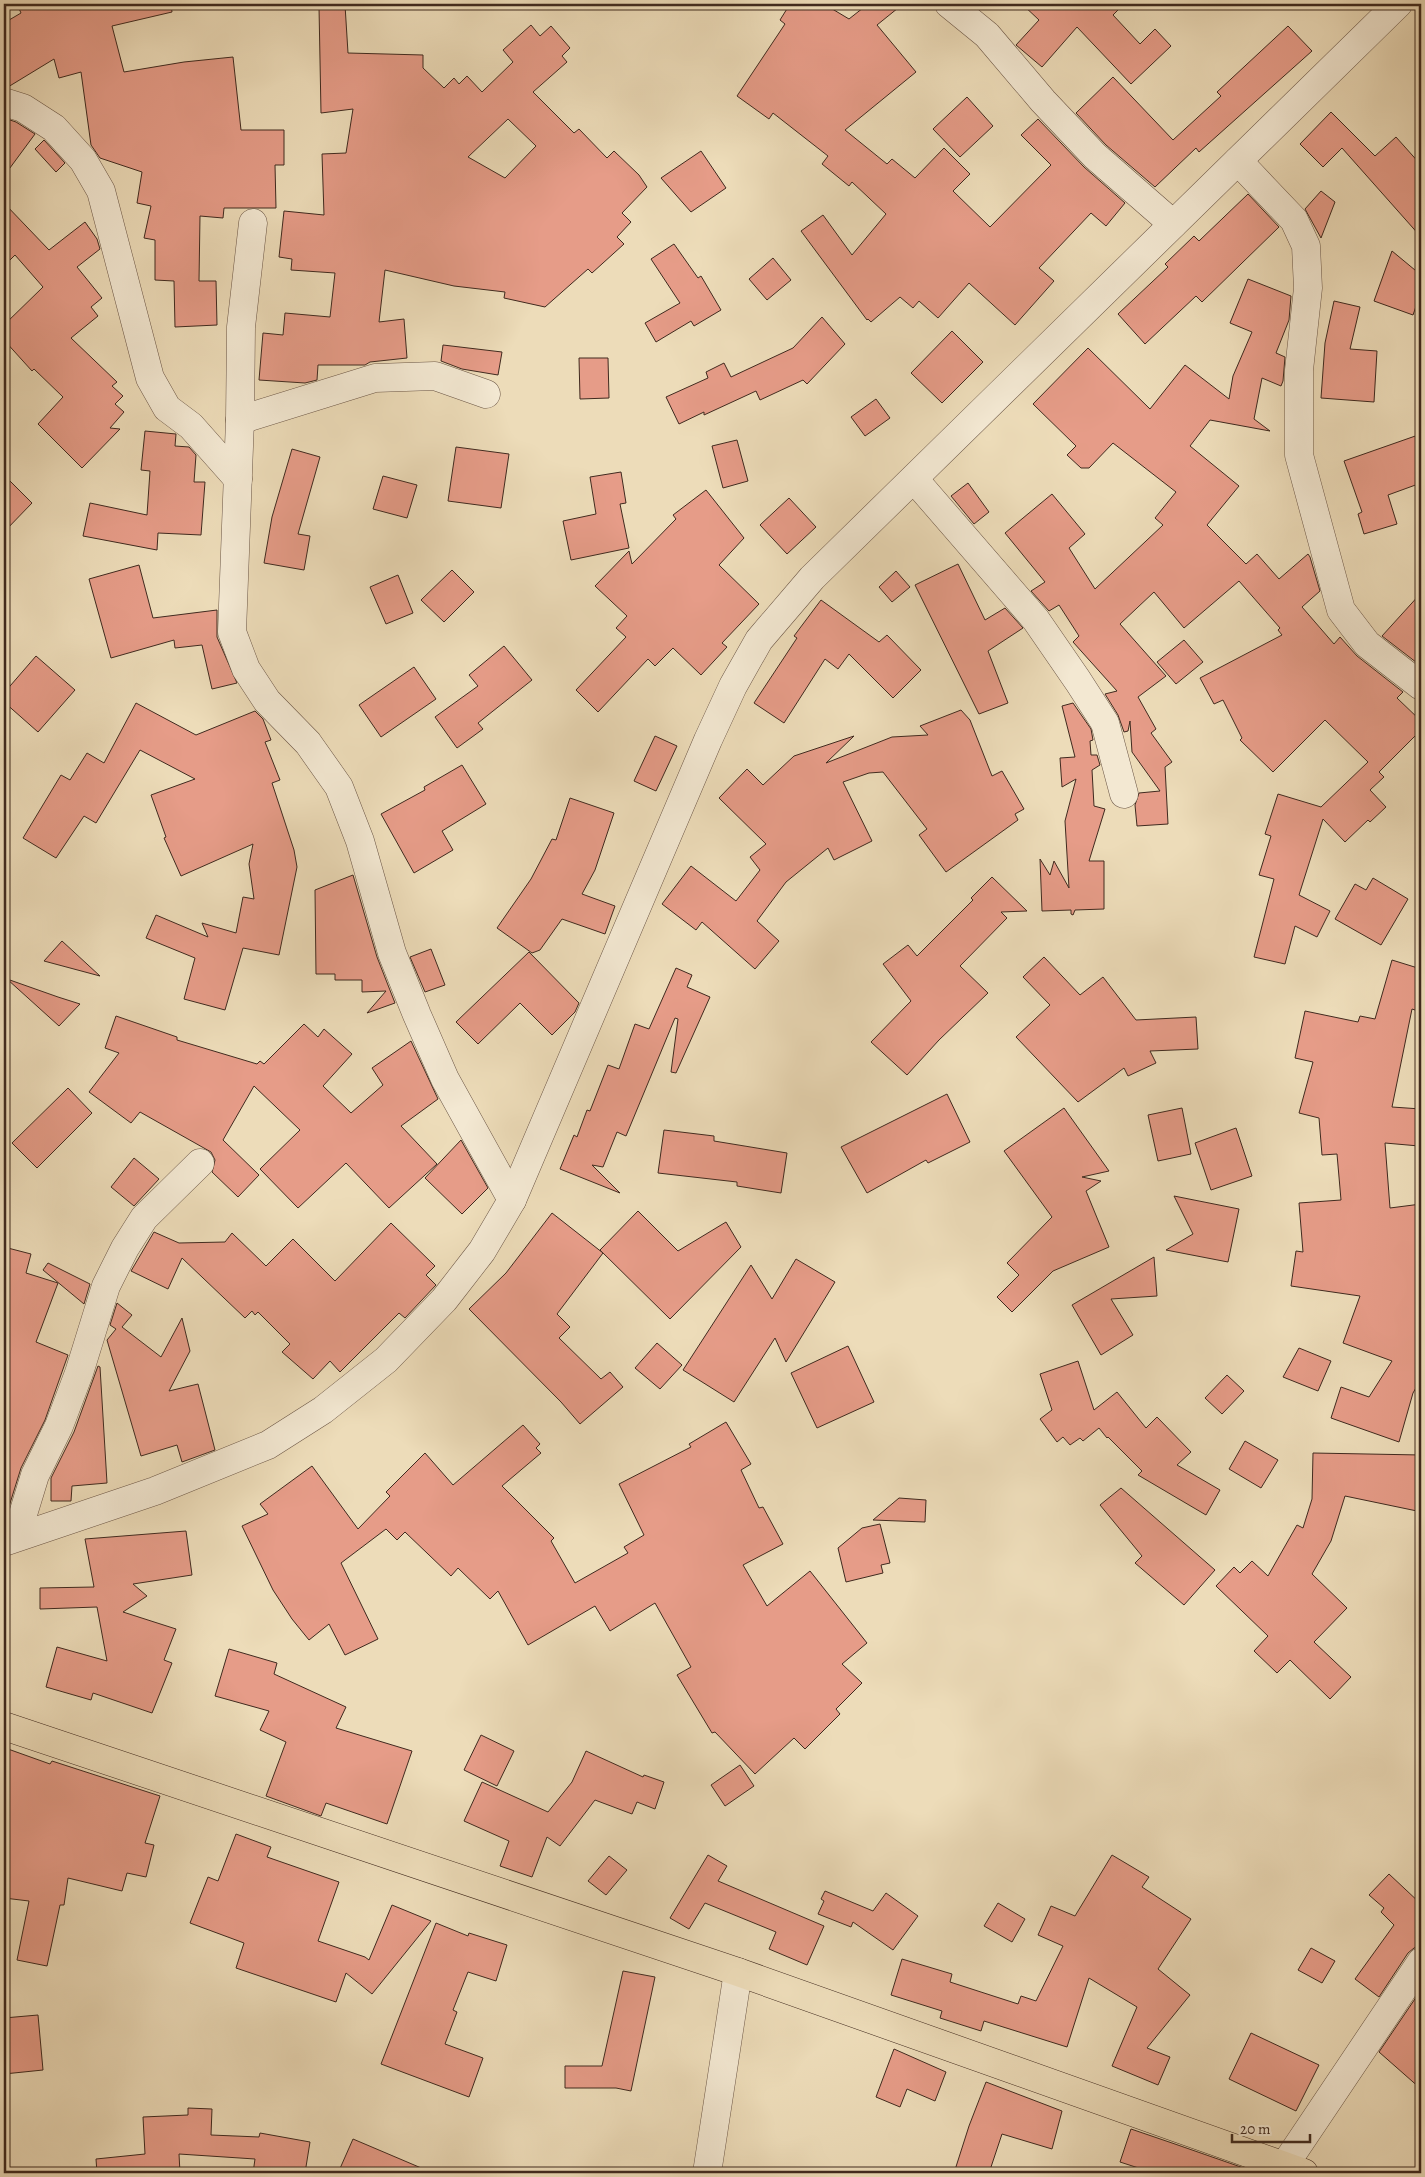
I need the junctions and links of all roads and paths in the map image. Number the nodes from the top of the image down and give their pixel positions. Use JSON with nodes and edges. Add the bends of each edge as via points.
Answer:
{"nodes":[{"id":1,"x":949,"y":4,"type":"edge"},
{"id":2,"x":1398,"y":4,"type":"edge"},
{"id":3,"x":4,"y":102,"type":"edge"},
{"id":4,"x":1238,"y":161,"type":"junction"},
{"id":5,"x":253,"y":223,"type":"dead end"},
{"id":6,"x":1173,"y":224,"type":"junction"},
{"id":7,"x":486,"y":394,"type":"dead end"},
{"id":8,"x":240,"y":420,"type":"junction"},
{"id":9,"x":238,"y":479,"type":"junction"},
{"id":10,"x":914,"y":479,"type":"junction"},
{"id":11,"x":1421,"y":686,"type":"edge"},
{"id":12,"x":1124,"y":794,"type":"dead end"},
{"id":13,"x":200,"y":1162,"type":"dead end"},
{"id":14,"x":512,"y":1200,"type":"junction"},
{"id":15,"x":10,"y":1540,"type":"edge"},
{"id":16,"x":4,"y":1726,"type":"edge"},
{"id":17,"x":1421,"y":1962,"type":"edge"},
{"id":18,"x":738,"y":1972,"type":"junction"},
{"id":19,"x":1290,"y":2171,"type":"edge"},
{"id":20,"x":707,"y":2173,"type":"edge"}],
"edges":[{"from":1,"to":6,"type":"street","via":[[988,35],[1043,101],[1095,156]]},
{"from":2,"to":4,"type":"street"},
{"from":3,"to":9,"type":"street","via":[[23,108],[54,128],[83,160],[101,191],[150,378],[167,408],[191,426]]},
{"from":4,"to":6,"type":"street"},
{"from":4,"to":11,"type":"street","via":[[1294,220],[1306,246],[1308,288],[1299,370],[1299,455],[1341,610],[1367,644]]},
{"from":5,"to":8,"type":"street","via":[[241,327]]},
{"from":6,"to":10,"type":"street"},
{"from":7,"to":8,"type":"street","via":[[435,376],[375,378]]},
{"from":8,"to":9,"type":"street"},
{"from":9,"to":14,"type":"street","via":[[232,632],[246,669],[267,701],[308,743],[339,787],[360,841],[392,953],[417,1015],[445,1079]]},
{"from":10,"to":12,"type":"street","via":[[1036,620],[1078,681],[1105,723]]},
{"from":10,"to":14,"type":"street","via":[[812,578],[760,640],[738,679],[708,740]]},
{"from":13,"to":15,"type":"street","via":[[144,1218],[125,1248],[106,1286],[59,1426],[35,1475]]},
{"from":14,"to":15,"type":"street","via":[[482,1251],[444,1300],[386,1360],[323,1410],[268,1445],[155,1491]]},
{"from":16,"to":18,"type":"main road"},
{"from":17,"to":19,"type":"street"},
{"from":18,"to":19,"type":"main road"},
{"from":18,"to":20,"type":"street"}]}
